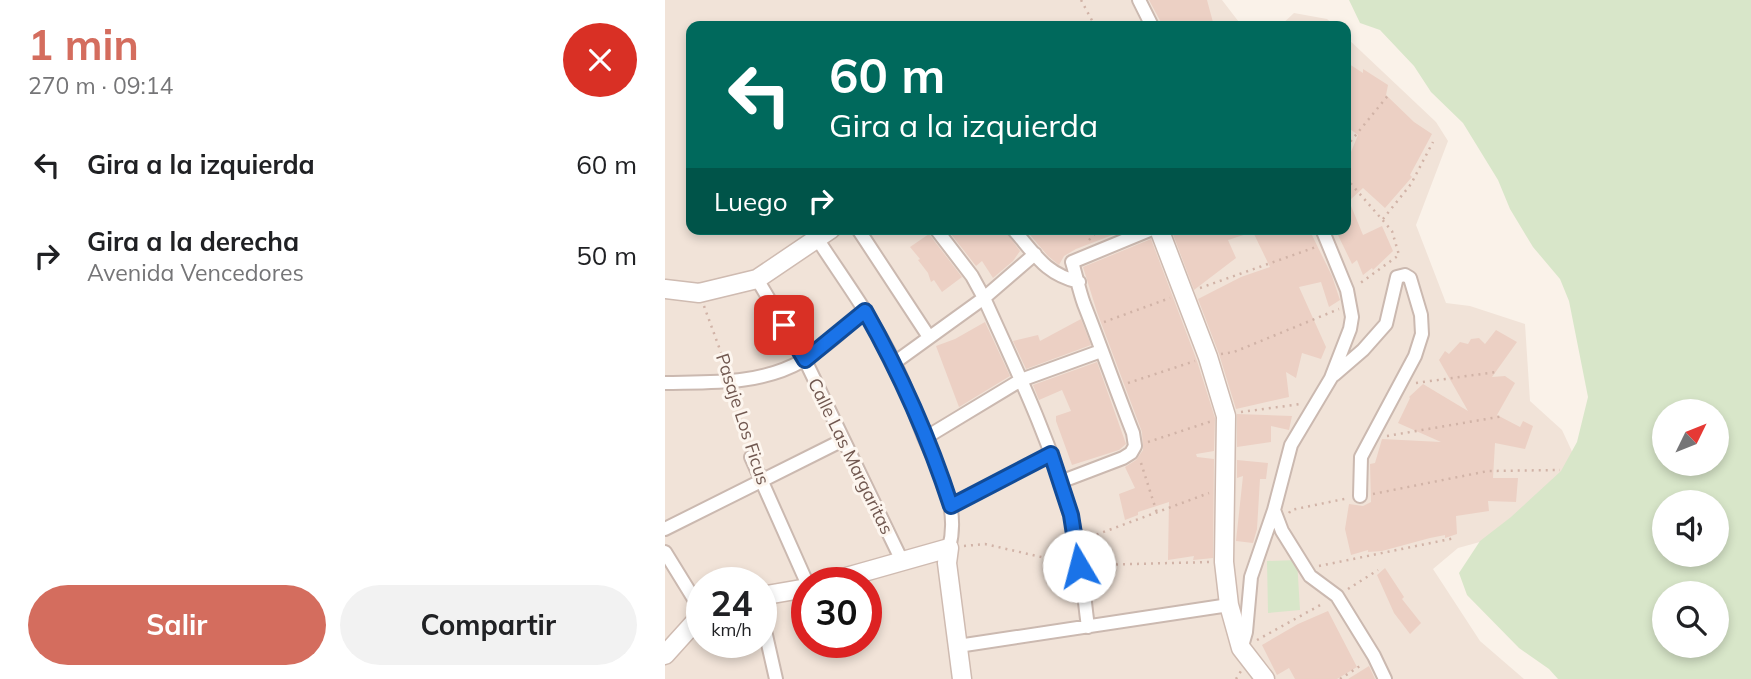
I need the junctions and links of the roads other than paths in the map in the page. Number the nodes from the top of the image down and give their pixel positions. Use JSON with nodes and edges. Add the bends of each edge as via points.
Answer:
{"nodes":[{"id":1,"x":1139,"y":0,"type":"edge"},
{"id":2,"x":1150,"y":21,"type":"edge"},
{"id":3,"x":823,"y":235,"type":"edge"},
{"id":4,"x":826,"y":235,"type":"edge"},
{"id":5,"x":862,"y":235,"type":"edge"},
{"id":6,"x":941,"y":235,"type":"edge"},
{"id":7,"x":1018,"y":235,"type":"edge"},
{"id":8,"x":1137,"y":235,"type":"edge"},
{"id":9,"x":1161,"y":235,"type":"edge"},
{"id":10,"x":1325,"y":235,"type":"edge"},
{"id":11,"x":1035,"y":254,"type":"junction"},
{"id":12,"x":757,"y":279,"type":"junction"},
{"id":13,"x":1079,"y":282,"type":"junction"},
{"id":14,"x":665,"y":289,"type":"edge"},
{"id":15,"x":984,"y":298,"type":"junction"},
{"id":16,"x":865,"y":311,"type":"junction"},
{"id":17,"x":929,"y":337,"type":"junction"},
{"id":18,"x":1101,"y":351,"type":"junction"},
{"id":19,"x":805,"y":360,"type":"junction"},
{"id":20,"x":894,"y":363,"type":"junction"},
{"id":21,"x":1331,"y":378,"type":"junction"},
{"id":22,"x":1021,"y":380,"type":"junction"},
{"id":23,"x":665,"y":383,"type":"edge"},
{"id":24,"x":925,"y":438,"type":"junction"},
{"id":25,"x":843,"y":440,"type":"junction"},
{"id":26,"x":1051,"y":454,"type":"junction"},
{"id":27,"x":751,"y":457,"type":"road end"},
{"id":28,"x":762,"y":482,"type":"junction"},
{"id":29,"x":1060,"y":482,"type":"junction"},
{"id":30,"x":1360,"y":496,"type":"road end"},
{"id":31,"x":951,"y":506,"type":"junction"},
{"id":32,"x":1274,"y":510,"type":"junction"},
{"id":33,"x":665,"y":529,"type":"edge"},
{"id":34,"x":949,"y":548,"type":"junction"},
{"id":35,"x":665,"y":552,"type":"edge"},
{"id":36,"x":902,"y":561,"type":"junction"},
{"id":37,"x":799,"y":567,"type":"edge"},
{"id":38,"x":881,"y":567,"type":"edge"},
{"id":39,"x":686,"y":587,"type":"edge"},
{"id":40,"x":1229,"y":605,"type":"junction"},
{"id":41,"x":1088,"y":627,"type":"junction"},
{"id":42,"x":686,"y":631,"type":"edge"},
{"id":43,"x":958,"y":646,"type":"junction"},
{"id":44,"x":1245,"y":654,"type":"junction"},
{"id":45,"x":665,"y":655,"type":"edge"},
{"id":46,"x":771,"y":658,"type":"edge"},
{"id":47,"x":776,"y":679,"type":"edge"},
{"id":48,"x":962,"y":679,"type":"edge"},
{"id":49,"x":1265,"y":679,"type":"edge"},
{"id":50,"x":1385,"y":679,"type":"edge"}],
"edges":[{"from":1,"to":2,"type":"street"},
{"from":3,"to":12,"type":"street"},
{"from":4,"to":16,"type":"street"},
{"from":5,"to":17,"type":"street"},
{"from":6,"to":15,"type":"street"},
{"from":7,"to":11,"type":"street"},
{"from":8,"to":13,"type":"street","via":[[1072,261]]},
{"from":9,"to":40,"type":"street","via":[[1226,416],[1224,562]]},
{"from":10,"to":21,"type":"street","via":[[1347,290],[1352,317]]},
{"from":11,"to":13,"type":"street","via":[[1060,277]]},
{"from":11,"to":15,"type":"street"},
{"from":12,"to":14,"type":"street","via":[[699,293]]},
{"from":12,"to":19,"type":"street","name":"Calle Las Margaritas"},
{"from":13,"to":18,"type":"street"},
{"from":15,"to":17,"type":"street"},
{"from":15,"to":22,"type":"street"},
{"from":16,"to":19,"type":"street"},
{"from":16,"to":20,"type":"street"},
{"from":17,"to":20,"type":"street"},
{"from":18,"to":22,"type":"street"},
{"from":18,"to":29,"type":"street","via":[[1135,446],[1123,458]]},
{"from":19,"to":23,"type":"street","via":[[786,370],[732,382]]},
{"from":19,"to":25,"type":"street","name":"Calle Las Margaritas"},
{"from":20,"to":24,"type":"street"},
{"from":21,"to":30,"type":"street","via":[[1386,324],[1397,276],[1410,278],[1422,334],[1415,356],[1361,457]]},
{"from":21,"to":32,"type":"street","via":[[1291,445]]},
{"from":22,"to":24,"type":"street"},
{"from":22,"to":26,"type":"street"},
{"from":24,"to":31,"type":"street"},
{"from":25,"to":28,"type":"street"},
{"from":25,"to":36,"type":"street","name":"Calle Las Margaritas"},
{"from":26,"to":29,"type":"street"},
{"from":26,"to":31,"type":"street"},
{"from":27,"to":28,"type":"street","name":"Pasaje Los Ficus"},
{"from":28,"to":33,"type":"street"},
{"from":28,"to":37,"type":"street","name":"Pasaje Los Ficus"},
{"from":29,"to":41,"type":"street","via":[[1077,542]]},
{"from":31,"to":34,"type":"street","via":[[954,530]]},
{"from":32,"to":44,"type":"street","via":[[1251,577]]},
{"from":32,"to":50,"type":"street","via":[[1310,576],[1337,596]]},
{"from":34,"to":36,"type":"street"},
{"from":34,"to":43,"type":"street"},
{"from":35,"to":39,"type":"street"},
{"from":36,"to":38,"type":"street"},
{"from":40,"to":41,"type":"street"},
{"from":40,"to":44,"type":"street"},
{"from":41,"to":43,"type":"street"},
{"from":42,"to":45,"type":"street"},
{"from":43,"to":48,"type":"street"},
{"from":44,"to":49,"type":"street"},
{"from":46,"to":47,"type":"street"}]}
